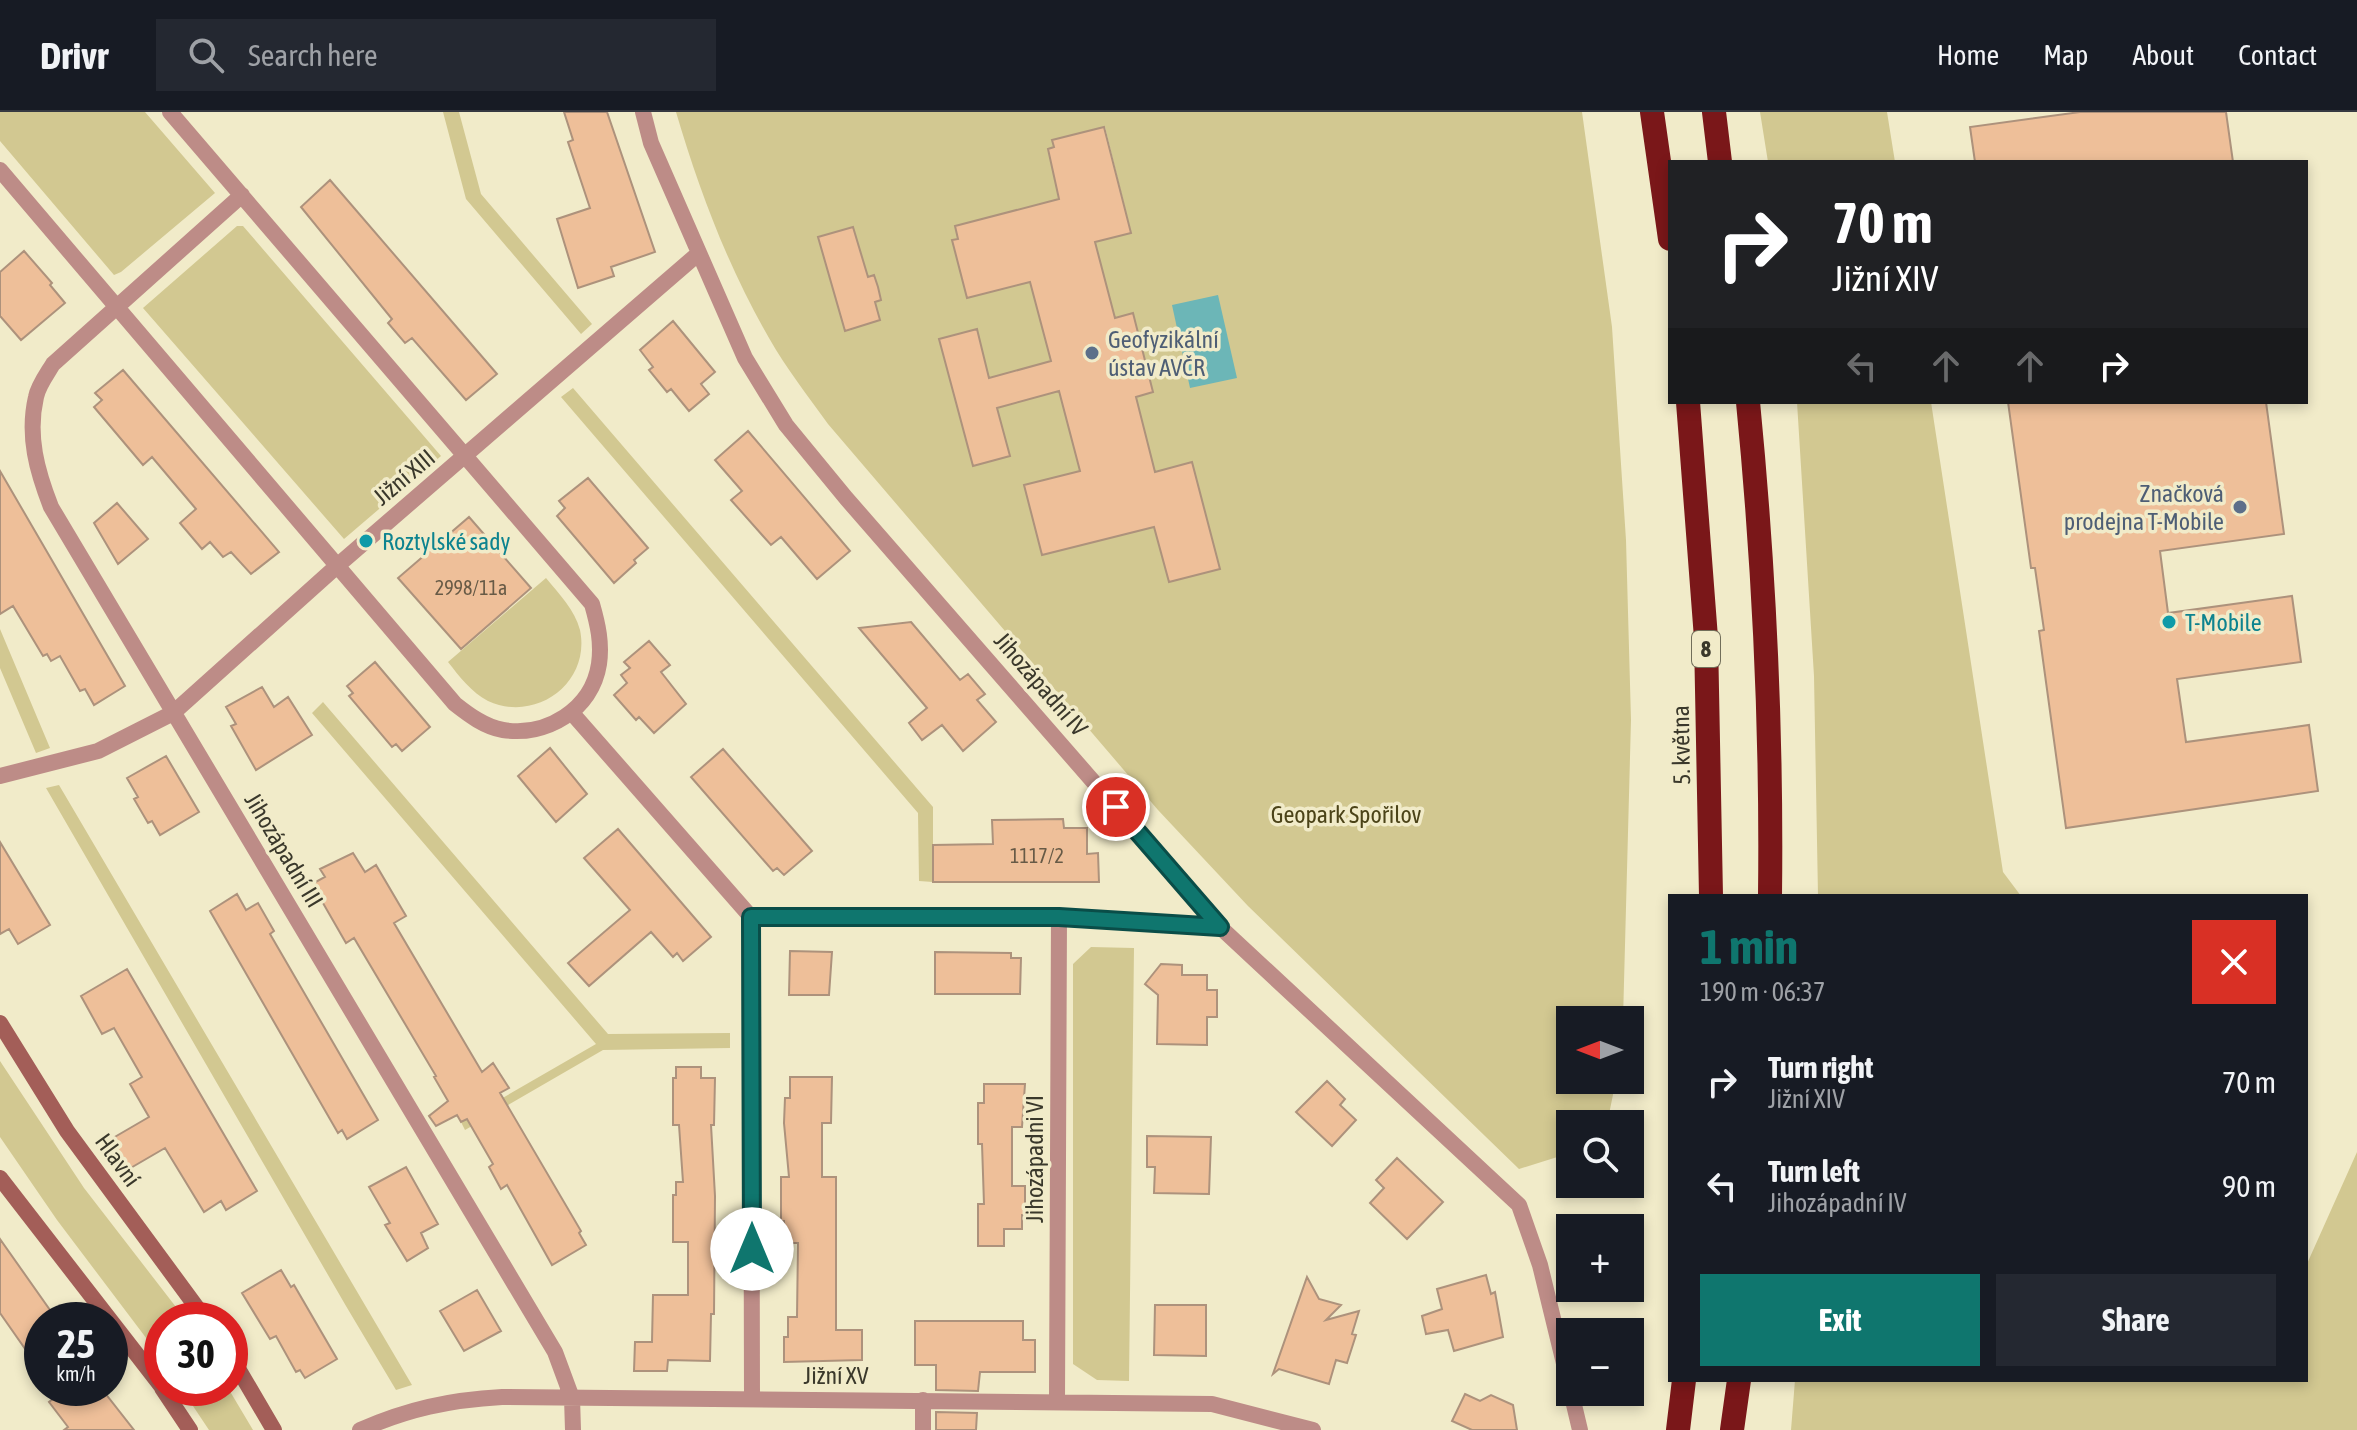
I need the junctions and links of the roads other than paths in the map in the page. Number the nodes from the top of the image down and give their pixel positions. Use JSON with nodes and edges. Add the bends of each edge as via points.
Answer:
{"nodes":[{"id":1,"x":170,"y":112,"type":"edge"},
{"id":2,"x":643,"y":112,"type":"edge"},
{"id":3,"x":1652,"y":112,"type":"edge"},
{"id":4,"x":1714,"y":112,"type":"edge"},
{"id":5,"x":1720,"y":160,"type":"edge"},
{"id":6,"x":0,"y":170,"type":"edge"},
{"id":7,"x":242,"y":195,"type":"junction"},
{"id":8,"x":1668,"y":225,"type":"edge"},
{"id":9,"x":699,"y":253,"type":"junction"},
{"id":10,"x":116,"y":306,"type":"junction"},
{"id":11,"x":1688,"y":404,"type":"edge"},
{"id":12,"x":1748,"y":404,"type":"edge"},
{"id":13,"x":465,"y":456,"type":"junction"},
{"id":14,"x":337,"y":566,"type":"junction"},
{"id":15,"x":173,"y":713,"type":"junction"},
{"id":16,"x":572,"y":713,"type":"junction"},
{"id":17,"x":0,"y":776,"type":"edge"},
{"id":18,"x":1711,"y":894,"type":"edge"},
{"id":19,"x":1770,"y":894,"type":"edge"},
{"id":20,"x":751,"y":917,"type":"junction"},
{"id":21,"x":1059,"y":917,"type":"junction"},
{"id":22,"x":1220,"y":927,"type":"junction"},
{"id":23,"x":0,"y":1023,"type":"edge"},
{"id":24,"x":0,"y":1178,"type":"edge"},
{"id":25,"x":193,"y":1302,"type":"edge"},
{"id":26,"x":1556,"y":1332,"type":"edge"},
{"id":27,"x":144,"y":1365,"type":"edge"},
{"id":28,"x":1684,"y":1382,"type":"edge"},
{"id":29,"x":1739,"y":1382,"type":"edge"},
{"id":30,"x":1751,"y":1382,"type":"edge"},
{"id":31,"x":248,"y":1386,"type":"edge"},
{"id":32,"x":572,"y":1398,"type":"junction"},
{"id":33,"x":752,"y":1399,"type":"junction"},
{"id":34,"x":923,"y":1400,"type":"junction"},
{"id":35,"x":1057,"y":1401,"type":"junction"},
{"id":36,"x":174,"y":1406,"type":"edge"},
{"id":37,"x":1574,"y":1406,"type":"edge"},
{"id":38,"x":190,"y":1430,"type":"edge"},
{"id":39,"x":274,"y":1430,"type":"edge"},
{"id":40,"x":360,"y":1430,"type":"edge"},
{"id":41,"x":573,"y":1430,"type":"edge"},
{"id":42,"x":923,"y":1430,"type":"edge"},
{"id":43,"x":1313,"y":1430,"type":"edge"},
{"id":44,"x":1580,"y":1430,"type":"edge"},
{"id":45,"x":1678,"y":1430,"type":"edge"},
{"id":46,"x":1732,"y":1430,"type":"edge"},
{"id":47,"x":1749,"y":1430,"type":"edge"}],
"edges":[{"from":1,"to":7,"type":"street"},
{"from":2,"to":9,"type":"street","name":"Jihozápadní IV","via":[[651,143]]},
{"from":3,"to":8,"type":"highway"},
{"from":4,"to":5,"type":"highway"},
{"from":6,"to":10,"type":"street"},
{"from":7,"to":10,"type":"street","name":"Jihozápadní III"},
{"from":7,"to":13,"type":"street"},
{"from":9,"to":13,"type":"street","name":"Jižní XIII"},
{"from":9,"to":22,"type":"street","name":"Jihozápadní IV","via":[[745,358],[786,425]]},
{"from":10,"to":14,"type":"street"},
{"from":10,"to":15,"type":"street","name":"Jihozápadní III","via":[[53,364],[36,395],[31,432],[51,507]]},
{"from":11,"to":18,"type":"highway","name":"5. května","number":"8","via":[[1706,638]]},
{"from":12,"to":19,"type":"highway","via":[[1765,631]]},
{"from":13,"to":14,"type":"street","name":"Jižní XIII"},
{"from":13,"to":16,"type":"street","via":[[592,604],[601,636],[599,667],[589,693]]},
{"from":14,"to":15,"type":"street","name":"Jižní XIII"},
{"from":14,"to":16,"type":"street","via":[[455,704],[476,720],[501,730],[530,731]]},
{"from":15,"to":17,"type":"street","name":"Jižní XIII","via":[[98,751]]},
{"from":15,"to":32,"type":"street","name":"Jihozápadní III","via":[[555,1352]]},
{"from":16,"to":20,"type":"street"},
{"from":20,"to":21,"type":"street"},
{"from":20,"to":33,"type":"street"},
{"from":21,"to":22,"type":"street"},
{"from":21,"to":35,"type":"street","name":"Jihozápadni VI"},
{"from":22,"to":26,"type":"street","name":"Jihozápadní IV","via":[[1519,1205]]},
{"from":23,"to":25,"type":"street","name":"Hlavní","via":[[67,1131]]},
{"from":24,"to":27,"type":"street"},
{"from":28,"to":45,"type":"highway"},
{"from":29,"to":46,"type":"highway"},
{"from":30,"to":47,"type":"highway"},
{"from":31,"to":39,"type":"street"},
{"from":32,"to":33,"type":"street","name":"Jižní XV"},
{"from":32,"to":40,"type":"street","name":"Jižní XV","via":[[461,1400],[415,1408]]},
{"from":32,"to":41,"type":"street","name":"Jihozápadní III"},
{"from":33,"to":34,"type":"street","name":"Jižní XV"},
{"from":34,"to":35,"type":"street","name":"Jižní XV"},
{"from":34,"to":42,"type":"street"},
{"from":35,"to":43,"type":"street","name":"Jižní XV","via":[[1212,1404]]},
{"from":36,"to":38,"type":"street"},
{"from":37,"to":44,"type":"street","name":"Jihozápadní IV"}]}
